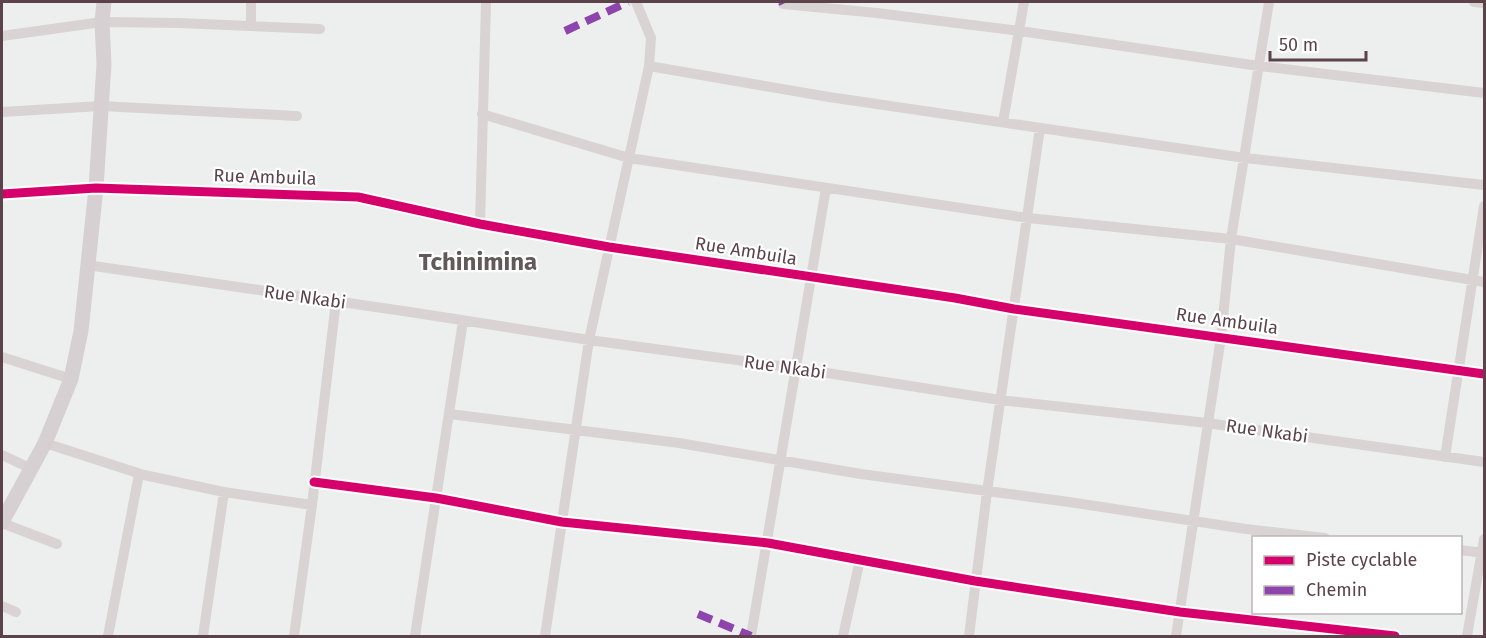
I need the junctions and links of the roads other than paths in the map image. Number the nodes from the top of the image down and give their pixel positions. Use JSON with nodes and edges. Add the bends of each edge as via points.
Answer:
{"nodes":[{"id":1,"x":104,"y":2,"type":"edge"},
{"id":2,"x":251,"y":2,"type":"edge"},
{"id":3,"x":486,"y":2,"type":"edge"},
{"id":4,"x":636,"y":2,"type":"edge"},
{"id":5,"x":1024,"y":2,"type":"edge"},
{"id":6,"x":1269,"y":2,"type":"edge"},
{"id":7,"x":1474,"y":2,"type":"edge"},
{"id":8,"x":1485,"y":3,"type":"edge"},
{"id":9,"x":783,"y":4,"type":"dead end"},
{"id":10,"x":102,"y":22,"type":"junction"},
{"id":11,"x":251,"y":26,"type":"junction"},
{"id":12,"x":320,"y":29,"type":"dead end"},
{"id":13,"x":1020,"y":31,"type":"junction"},
{"id":14,"x":2,"y":36,"type":"edge"},
{"id":15,"x":649,"y":66,"type":"junction"},
{"id":16,"x":1259,"y":66,"type":"junction"},
{"id":17,"x":1485,"y":93,"type":"edge"},
{"id":18,"x":101,"y":106,"type":"junction"},
{"id":19,"x":2,"y":112,"type":"edge"},
{"id":20,"x":482,"y":114,"type":"junction"},
{"id":21,"x":297,"y":116,"type":"dead end"},
{"id":22,"x":1003,"y":122,"type":"junction"},
{"id":23,"x":1040,"y":128,"type":"junction"},
{"id":24,"x":629,"y":158,"type":"junction"},
{"id":25,"x":1245,"y":158,"type":"junction"},
{"id":26,"x":1485,"y":185,"type":"edge"},
{"id":27,"x":96,"y":188,"type":"junction"},
{"id":28,"x":826,"y":188,"type":"junction"},
{"id":29,"x":2,"y":195,"type":"edge"},
{"id":30,"x":1485,"y":206,"type":"edge"},
{"id":31,"x":1028,"y":218,"type":"junction"},
{"id":32,"x":480,"y":224,"type":"junction"},
{"id":33,"x":1231,"y":239,"type":"junction"},
{"id":34,"x":609,"y":247,"type":"junction"},
{"id":35,"x":87,"y":266,"type":"junction"},
{"id":36,"x":810,"y":277,"type":"junction"},
{"id":37,"x":1473,"y":280,"type":"junction"},
{"id":38,"x":1485,"y":282,"type":"edge"},
{"id":39,"x":336,"y":301,"type":"junction"},
{"id":40,"x":1014,"y":309,"type":"junction"},
{"id":41,"x":463,"y":321,"type":"junction"},
{"id":42,"x":1221,"y":337,"type":"junction"},
{"id":43,"x":589,"y":340,"type":"junction"},
{"id":44,"x":2,"y":357,"type":"edge"},
{"id":45,"x":795,"y":368,"type":"junction"},
{"id":46,"x":1460,"y":372,"type":"junction"},
{"id":47,"x":1485,"y":374,"type":"edge"},
{"id":48,"x":71,"y":379,"type":"junction"},
{"id":49,"x":1000,"y":400,"type":"junction"},
{"id":50,"x":450,"y":414,"type":"junction"},
{"id":51,"x":1207,"y":423,"type":"junction"},
{"id":52,"x":575,"y":430,"type":"junction"},
{"id":53,"x":45,"y":443,"type":"junction"},
{"id":54,"x":2,"y":455,"type":"edge"},
{"id":55,"x":1445,"y":457,"type":"junction"},
{"id":56,"x":782,"y":460,"type":"junction"},
{"id":57,"x":1485,"y":462,"type":"edge"},
{"id":58,"x":32,"y":469,"type":"junction"},
{"id":59,"x":139,"y":474,"type":"junction"},
{"id":60,"x":314,"y":482,"type":"junction"},
{"id":61,"x":224,"y":492,"type":"junction"},
{"id":62,"x":987,"y":492,"type":"junction"},
{"id":63,"x":436,"y":498,"type":"junction"},
{"id":64,"x":312,"y":505,"type":"junction"},
{"id":65,"x":1193,"y":520,"type":"junction"},
{"id":66,"x":2,"y":522,"type":"edge"},
{"id":67,"x":562,"y":522,"type":"junction"},
{"id":68,"x":1315,"y":536,"type":"edge"},
{"id":69,"x":1485,"y":539,"type":"edge"},
{"id":70,"x":768,"y":543,"type":"junction"},
{"id":71,"x":57,"y":544,"type":"dead end"},
{"id":72,"x":1462,"y":550,"type":"edge"},
{"id":73,"x":1484,"y":553,"type":"edge"},
{"id":74,"x":860,"y":560,"type":"junction"},
{"id":75,"x":975,"y":581,"type":"junction"},
{"id":76,"x":2,"y":606,"type":"edge"},
{"id":77,"x":16,"y":612,"type":"dead end"},
{"id":78,"x":1180,"y":612,"type":"junction"},
{"id":79,"x":108,"y":636,"type":"edge"},
{"id":80,"x":203,"y":636,"type":"edge"},
{"id":81,"x":294,"y":636,"type":"edge"},
{"id":82,"x":416,"y":636,"type":"edge"},
{"id":83,"x":545,"y":636,"type":"edge"},
{"id":84,"x":751,"y":636,"type":"edge"},
{"id":85,"x":843,"y":636,"type":"edge"},
{"id":86,"x":969,"y":636,"type":"edge"},
{"id":87,"x":1176,"y":636,"type":"edge"},
{"id":88,"x":1395,"y":636,"type":"edge"},
{"id":89,"x":1467,"y":636,"type":"edge"}],
"edges":[{"from":1,"to":10,"type":"street"},
{"from":2,"to":11,"type":"street"},
{"from":3,"to":20,"type":"street"},
{"from":4,"to":15,"type":"street","via":[[651,38]]},
{"from":5,"to":13,"type":"street"},
{"from":6,"to":16,"type":"street"},
{"from":7,"to":8,"type":"street"},
{"from":9,"to":13,"type":"street"},
{"from":10,"to":11,"type":"street"},
{"from":10,"to":14,"type":"street"},
{"from":10,"to":18,"type":"street"},
{"from":11,"to":12,"type":"street"},
{"from":13,"to":16,"type":"street"},
{"from":13,"to":22,"type":"street"},
{"from":15,"to":22,"type":"street"},
{"from":15,"to":24,"type":"street"},
{"from":16,"to":17,"type":"street"},
{"from":16,"to":25,"type":"street"},
{"from":18,"to":19,"type":"street"},
{"from":18,"to":21,"type":"street"},
{"from":18,"to":27,"type":"street"},
{"from":20,"to":24,"type":"street"},
{"from":20,"to":32,"type":"street"},
{"from":22,"to":23,"type":"street"},
{"from":23,"to":25,"type":"street"},
{"from":23,"to":31,"type":"street"},
{"from":24,"to":28,"type":"street"},
{"from":24,"to":34,"type":"street"},
{"from":25,"to":26,"type":"street"},
{"from":25,"to":33,"type":"street"},
{"from":27,"to":29,"type":"street","name":"Rue Ambuila"},
{"from":27,"to":32,"type":"street","name":"Rue Ambuila","via":[[358,197]]},
{"from":27,"to":35,"type":"street"},
{"from":28,"to":31,"type":"street"},
{"from":28,"to":36,"type":"street"},
{"from":30,"to":37,"type":"street"},
{"from":31,"to":33,"type":"street"},
{"from":31,"to":40,"type":"street"},
{"from":32,"to":34,"type":"street","name":"Rue Ambuila"},
{"from":33,"to":37,"type":"street"},
{"from":33,"to":42,"type":"street"},
{"from":34,"to":36,"type":"street","name":"Rue Ambuila"},
{"from":34,"to":43,"type":"street"},
{"from":35,"to":39,"type":"street","name":"Rue Nkabi"},
{"from":35,"to":48,"type":"street","via":[[81,330]]},
{"from":36,"to":40,"type":"street","name":"Rue Ambuila"},
{"from":36,"to":45,"type":"street"},
{"from":37,"to":38,"type":"street"},
{"from":37,"to":46,"type":"street"},
{"from":39,"to":41,"type":"street","name":"Rue Nkabi"},
{"from":39,"to":60,"type":"street"},
{"from":40,"to":42,"type":"street","name":"Rue Ambuila"},
{"from":40,"to":49,"type":"street"},
{"from":41,"to":43,"type":"street","name":"Rue Nkabi"},
{"from":41,"to":50,"type":"street"},
{"from":42,"to":46,"type":"street","name":"Rue Ambuila"},
{"from":42,"to":51,"type":"street"},
{"from":43,"to":45,"type":"street","name":"Rue Nkabi"},
{"from":43,"to":52,"type":"street"},
{"from":44,"to":48,"type":"street"},
{"from":45,"to":49,"type":"street","name":"Rue Nkabi"},
{"from":45,"to":56,"type":"street"},
{"from":46,"to":47,"type":"street","name":"Rue Ambuila"},
{"from":46,"to":55,"type":"street"},
{"from":48,"to":53,"type":"street"},
{"from":49,"to":51,"type":"street","name":"Rue Nkabi"},
{"from":49,"to":62,"type":"street"},
{"from":50,"to":52,"type":"street"},
{"from":50,"to":63,"type":"street"},
{"from":51,"to":55,"type":"street","name":"Rue Nkabi"},
{"from":51,"to":65,"type":"street"},
{"from":52,"to":56,"type":"street"},
{"from":52,"to":67,"type":"street"},
{"from":53,"to":58,"type":"street"},
{"from":53,"to":59,"type":"street"},
{"from":54,"to":58,"type":"street"},
{"from":55,"to":57,"type":"street","name":"Rue Nkabi"},
{"from":56,"to":62,"type":"street"},
{"from":56,"to":70,"type":"street"},
{"from":58,"to":66,"type":"street"},
{"from":59,"to":61,"type":"street"},
{"from":59,"to":79,"type":"street"},
{"from":60,"to":63,"type":"street"},
{"from":60,"to":64,"type":"street"},
{"from":61,"to":64,"type":"street"},
{"from":61,"to":80,"type":"street"},
{"from":62,"to":65,"type":"street"},
{"from":62,"to":75,"type":"street"},
{"from":63,"to":67,"type":"street"},
{"from":63,"to":82,"type":"street"},
{"from":64,"to":81,"type":"street"},
{"from":65,"to":68,"type":"street"},
{"from":65,"to":78,"type":"street"},
{"from":66,"to":71,"type":"street"},
{"from":67,"to":70,"type":"street"},
{"from":67,"to":83,"type":"street"},
{"from":69,"to":73,"type":"street"},
{"from":70,"to":74,"type":"street"},
{"from":70,"to":84,"type":"street"},
{"from":72,"to":73,"type":"street"},
{"from":73,"to":89,"type":"street"},
{"from":74,"to":75,"type":"street"},
{"from":74,"to":85,"type":"street"},
{"from":75,"to":78,"type":"street"},
{"from":75,"to":86,"type":"street"},
{"from":76,"to":77,"type":"street"},
{"from":78,"to":87,"type":"street"},
{"from":78,"to":88,"type":"street"}]}
